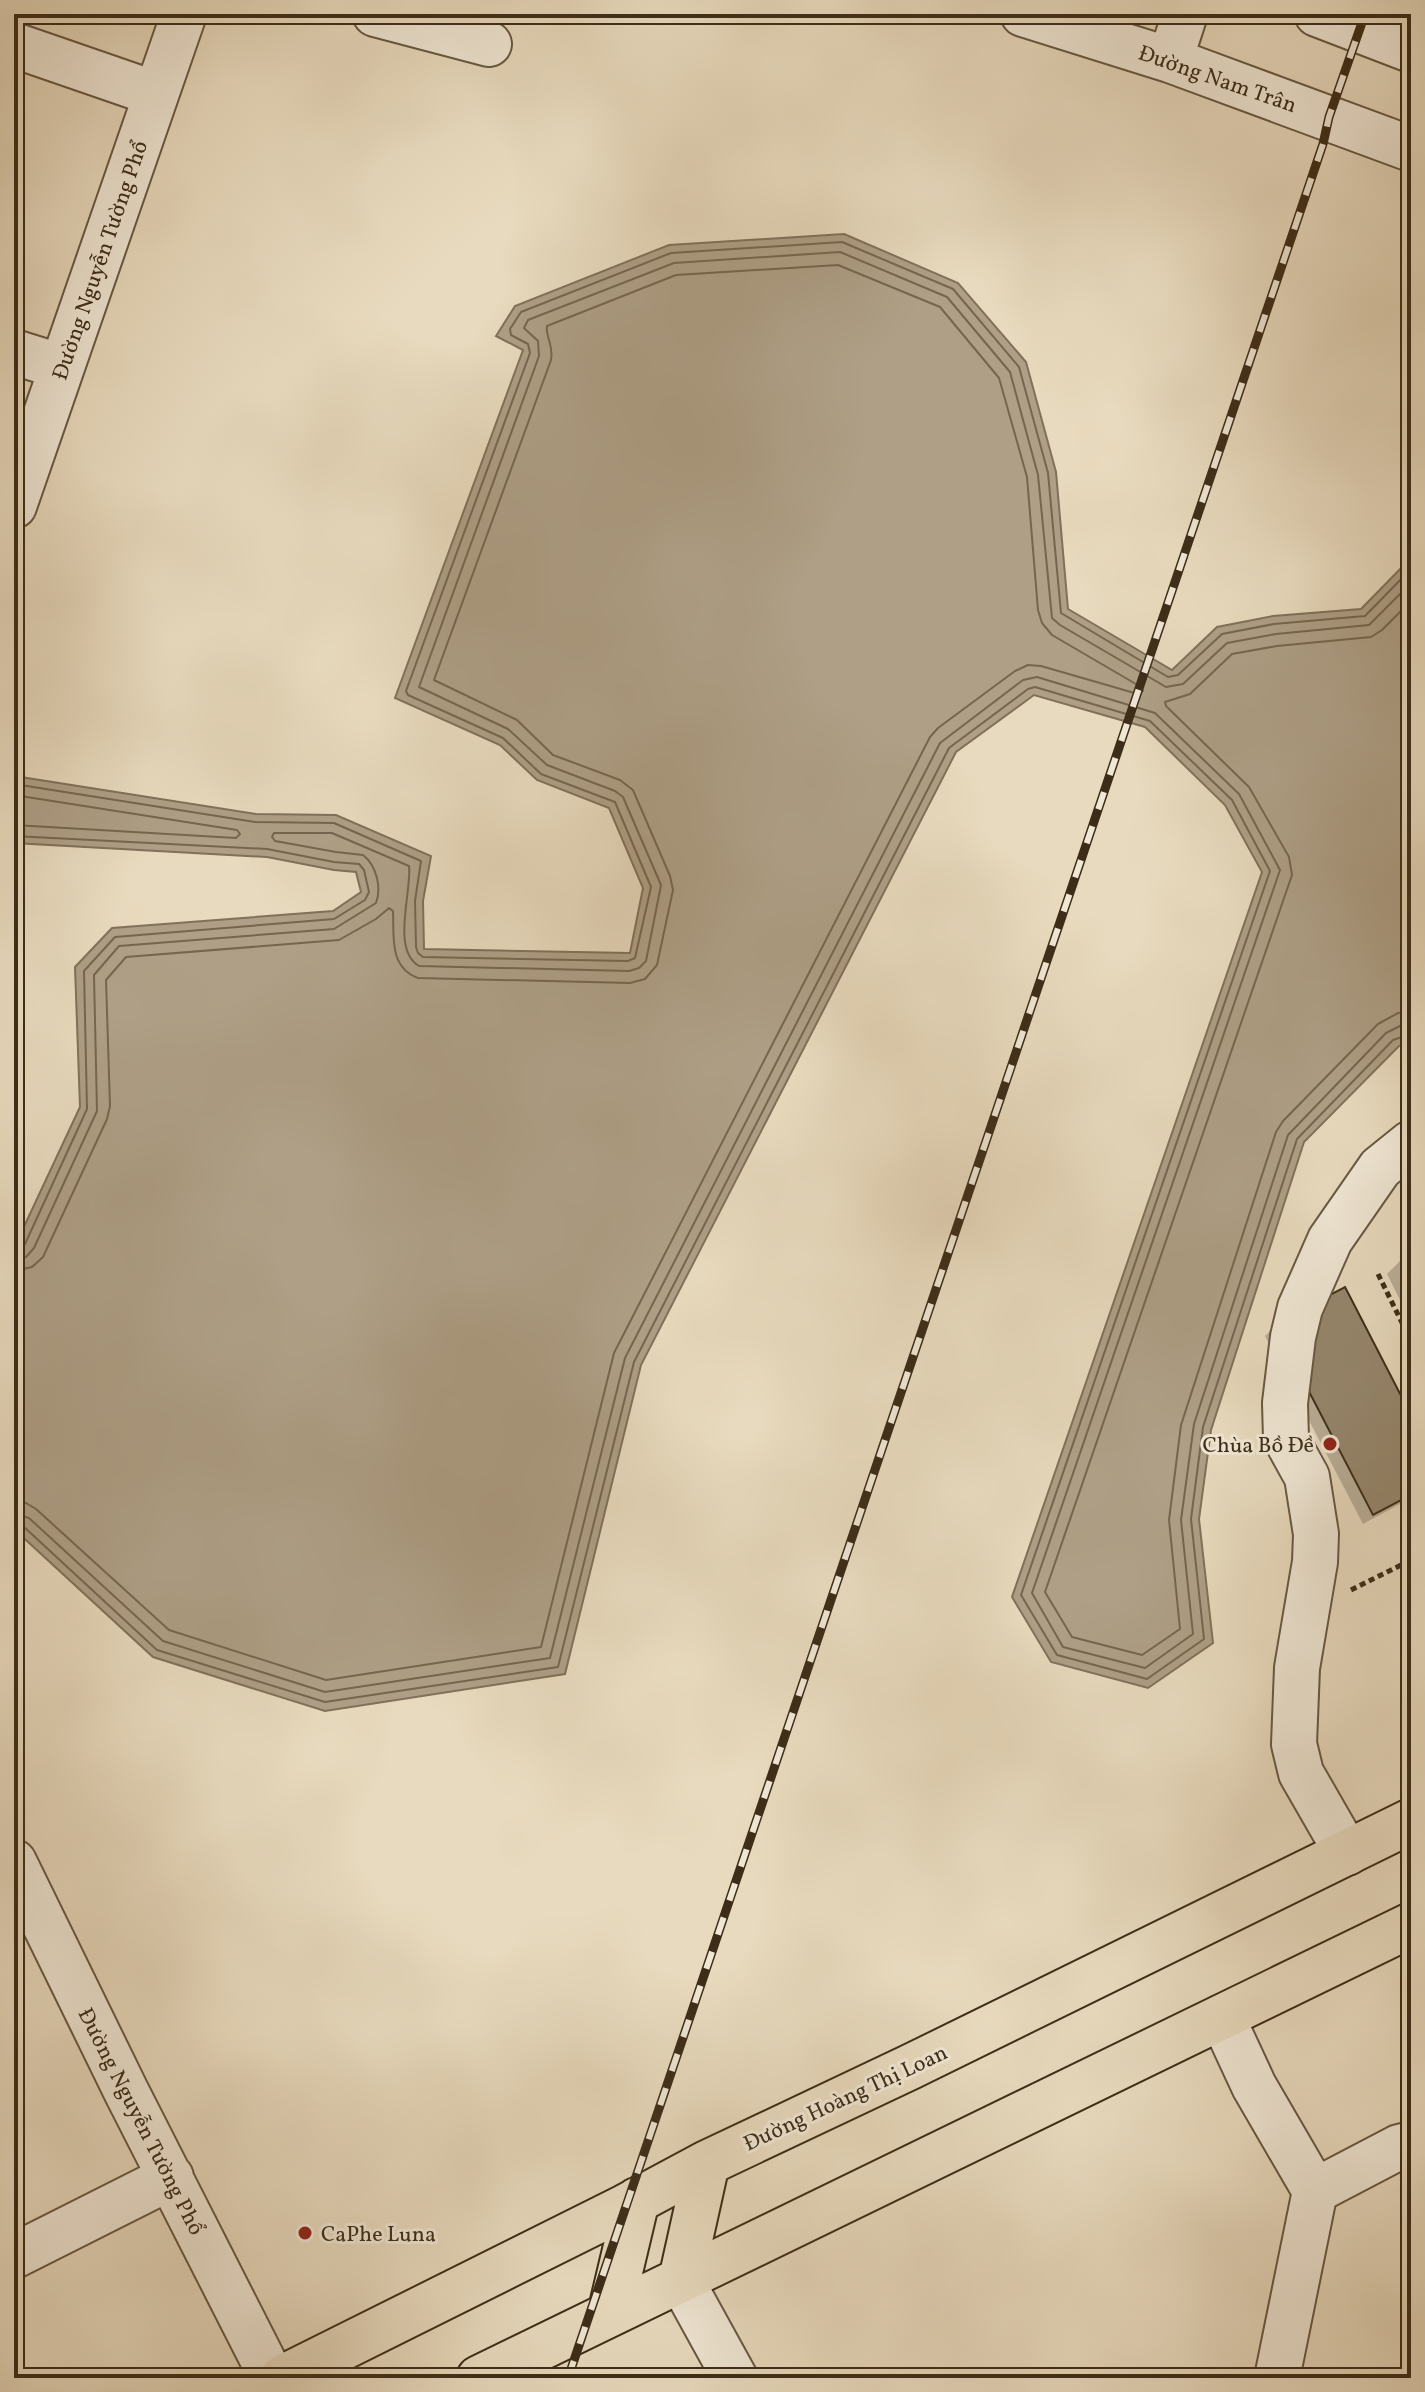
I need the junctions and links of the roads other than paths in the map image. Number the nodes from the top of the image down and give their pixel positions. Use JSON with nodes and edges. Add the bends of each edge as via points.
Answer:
{"nodes":[{"id":1,"x":184,"y":14,"type":"edge"},
{"id":2,"x":375,"y":14,"type":"edge"},
{"id":3,"x":1023,"y":14,"type":"edge"},
{"id":4,"x":1185,"y":14,"type":"edge"},
{"id":5,"x":1317,"y":14,"type":"edge"},
{"id":6,"x":489,"y":44,"type":"dead end"},
{"id":7,"x":14,"y":45,"type":"edge"},
{"id":8,"x":1411,"y":50,"type":"edge"},
{"id":9,"x":1170,"y":60,"type":"junction"},
{"id":10,"x":156,"y":94,"type":"junction"},
{"id":11,"x":1411,"y":149,"type":"edge"},
{"id":12,"x":14,"y":352,"type":"edge"},
{"id":13,"x":62,"y":367,"type":"junction"},
{"id":14,"x":14,"y":506,"type":"edge"},
{"id":15,"x":1411,"y":1143,"type":"edge"},
{"id":16,"x":1411,"y":1821,"type":"edge"},
{"id":17,"x":1347,"y":1853,"type":"junction"},
{"id":18,"x":14,"y":1862,"type":"edge"},
{"id":19,"x":1411,"y":1925,"type":"edge"},
{"id":20,"x":1222,"y":2017,"type":"junction"},
{"id":21,"x":1411,"y":2144,"type":"edge"},
{"id":22,"x":707,"y":2163,"type":"junction"},
{"id":23,"x":171,"y":2177,"type":"junction"},
{"id":24,"x":1315,"y":2191,"type":"junction"},
{"id":25,"x":637,"y":2200,"type":"junction"},
{"id":26,"x":14,"y":2256,"type":"edge"},
{"id":27,"x":681,"y":2280,"type":"junction"},
{"id":28,"x":610,"y":2314,"type":"junction"},
{"id":29,"x":272,"y":2378,"type":"edge"},
{"id":30,"x":282,"y":2378,"type":"edge"},
{"id":31,"x":479,"y":2378,"type":"edge"},
{"id":32,"x":735,"y":2378,"type":"edge"},
{"id":33,"x":1277,"y":2378,"type":"edge"}],
"edges":[{"from":1,"to":10,"type":"street","name":"Đường Nguyễn Tường Phổ"},
{"from":2,"to":6,"type":"street"},
{"from":3,"to":9,"type":"street","name":"Đường Nam Trân"},
{"from":4,"to":9,"type":"street"},
{"from":5,"to":8,"type":"street"},
{"from":7,"to":10,"type":"street"},
{"from":9,"to":11,"type":"street","name":"Đường Nam Trân"},
{"from":10,"to":13,"type":"street","name":"Đường Nguyễn Tường Phổ"},
{"from":12,"to":13,"type":"street"},
{"from":13,"to":14,"type":"street","name":"Đường Nguyễn Tường Phổ"},
{"from":15,"to":17,"type":"street","via":[[1380,1168],[1330,1240],[1300,1308],[1285,1403],[1286,1439],[1307,1477],[1316,1534],[1297,1668],[1294,1744],[1301,1773]]},
{"from":16,"to":17,"type":"main road","name":"Đường Hoàng Thị Loan"},
{"from":17,"to":22,"type":"main road","name":"Đường Hoàng Thị Loan"},
{"from":18,"to":23,"type":"street","name":"Đường Nguyễn Tường Phổ"},
{"from":19,"to":20,"type":"main road"},
{"from":20,"to":24,"type":"street","via":[[1254,2086]]},
{"from":20,"to":27,"type":"main road"},
{"from":21,"to":24,"type":"street"},
{"from":22,"to":25,"type":"main road","name":"Đường Hoàng Thị Loan"},
{"from":22,"to":27,"type":"main road"},
{"from":23,"to":26,"type":"street"},
{"from":23,"to":29,"type":"street","name":"Đường Nguyễn Tường Phổ"},
{"from":24,"to":33,"type":"street"},
{"from":25,"to":28,"type":"main road"},
{"from":25,"to":30,"type":"main road","name":"Đường Hoàng Thị Loan"},
{"from":27,"to":28,"type":"main road"},
{"from":27,"to":32,"type":"street"},
{"from":28,"to":31,"type":"main road"}]}
